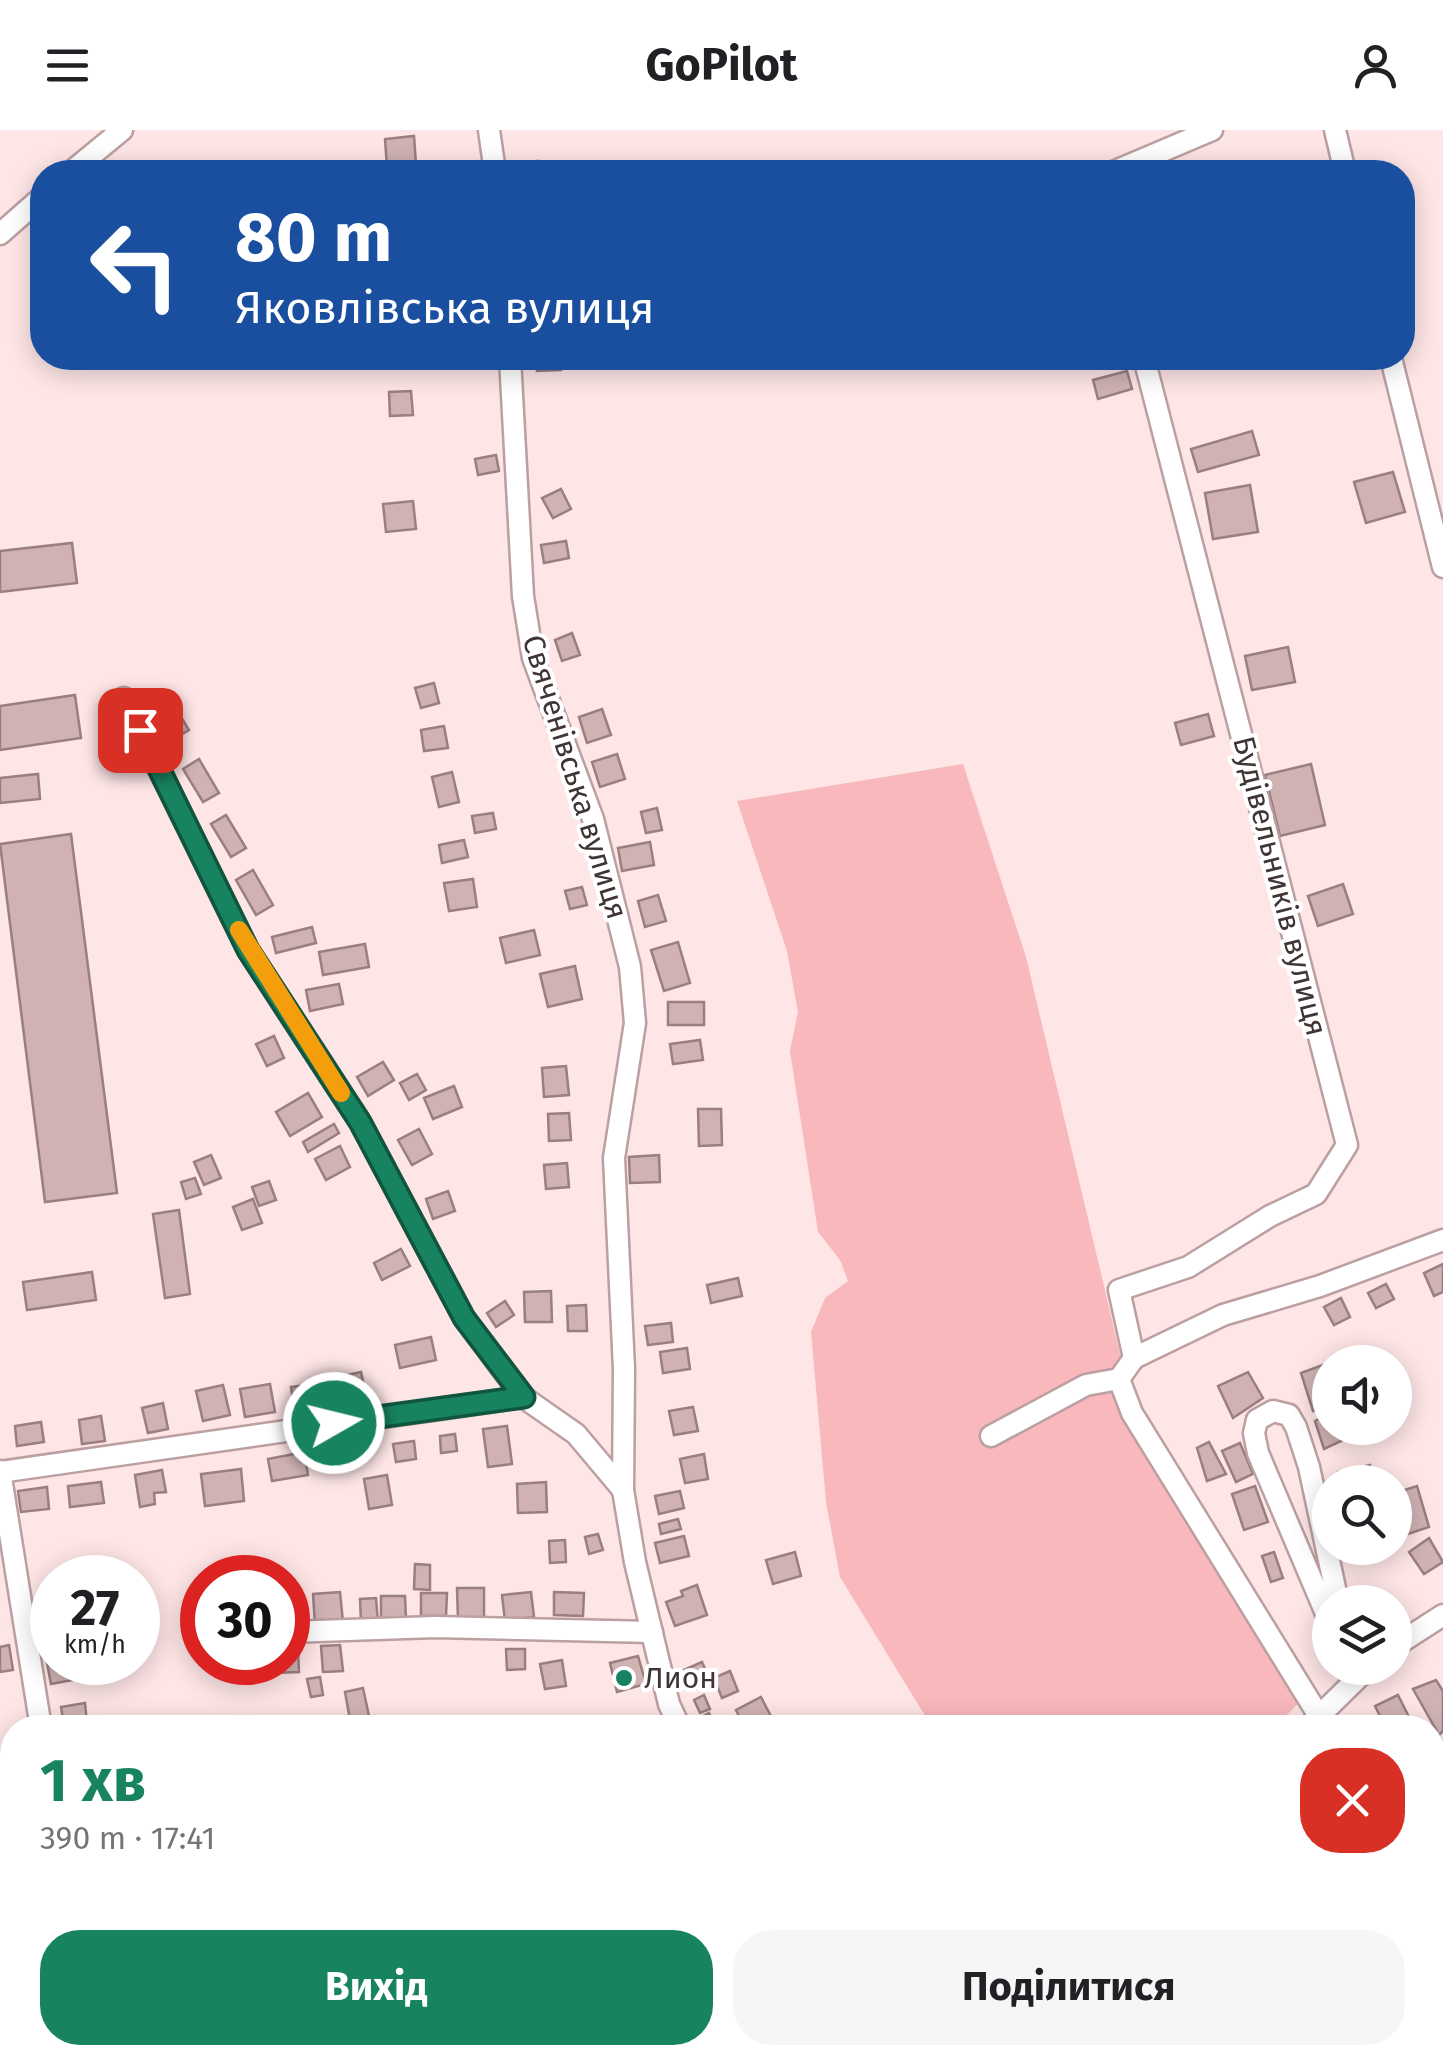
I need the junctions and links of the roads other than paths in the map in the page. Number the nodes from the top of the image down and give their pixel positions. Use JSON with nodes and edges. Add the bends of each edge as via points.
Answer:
{"nodes":[{"id":1,"x":122,"y":130,"type":"edge"},
{"id":2,"x":489,"y":130,"type":"edge"},
{"id":3,"x":1212,"y":130,"type":"edge"},
{"id":4,"x":1335,"y":130,"type":"edge"},
{"id":5,"x":86,"y":160,"type":"edge"},
{"id":6,"x":493,"y":160,"type":"edge"},
{"id":7,"x":1141,"y":160,"type":"edge"},
{"id":8,"x":1342,"y":160,"type":"edge"},
{"id":9,"x":30,"y":208,"type":"edge"},
{"id":10,"x":0,"y":234,"type":"edge"},
{"id":11,"x":511,"y":370,"type":"edge"},
{"id":12,"x":1147,"y":370,"type":"edge"},
{"id":13,"x":1394,"y":370,"type":"edge"},
{"id":14,"x":1443,"y":567,"type":"edge"},
{"id":15,"x":124,"y":698,"type":"dead end"},
{"id":16,"x":1443,"y":1240,"type":"edge"},
{"id":17,"x":1134,"y":1358,"type":"junction"},
{"id":18,"x":1120,"y":1380,"type":"junction"},
{"id":19,"x":524,"y":1397,"type":"junction"},
{"id":20,"x":990,"y":1436,"type":"dead end"},
{"id":21,"x":0,"y":1472,"type":"edge"},
{"id":22,"x":624,"y":1490,"type":"junction"},
{"id":23,"x":1314,"y":1585,"type":"edge"},
{"id":24,"x":1334,"y":1585,"type":"edge"},
{"id":25,"x":1442,"y":1617,"type":"edge"},
{"id":26,"x":310,"y":1631,"type":"edge"},
{"id":27,"x":652,"y":1632,"type":"junction"},
{"id":28,"x":1412,"y":1636,"type":"edge"},
{"id":29,"x":1346,"y":1685,"type":"edge"},
{"id":30,"x":38,"y":1715,"type":"edge"},
{"id":31,"x":674,"y":1715,"type":"edge"},
{"id":32,"x":1309,"y":1715,"type":"edge"},
{"id":33,"x":1319,"y":1715,"type":"edge"}],
"edges":[{"from":1,"to":5,"type":"street"},
{"from":2,"to":6,"type":"street"},
{"from":3,"to":7,"type":"street"},
{"from":4,"to":8,"type":"street"},
{"from":9,"to":10,"type":"street"},
{"from":11,"to":22,"type":"street","name":"Свяченівська вулиця","via":[[523,596],[533,658],[593,819],[630,967],[636,1023],[614,1158]]},
{"from":12,"to":17,"type":"street","name":"Будівельників вулиця","via":[[1347,1145],[1316,1194],[1188,1266],[1119,1290]]},
{"from":13,"to":14,"type":"street"},
{"from":15,"to":19,"type":"street","via":[[248,950],[360,1122],[464,1318]]},
{"from":16,"to":17,"type":"street","via":[[1222,1314]]},
{"from":17,"to":18,"type":"street"},
{"from":18,"to":20,"type":"street","via":[[1086,1384]]},
{"from":18,"to":32,"type":"street","via":[[1132,1412]]},
{"from":19,"to":21,"type":"street"},
{"from":19,"to":22,"type":"street","via":[[576,1434]]},
{"from":21,"to":30,"type":"street"},
{"from":22,"to":27,"type":"street","name":"Свяченівська вулиця"},
{"from":23,"to":24,"type":"street","via":[[1258,1453],[1258,1420],[1273,1411],[1289,1415],[1296,1427]]},
{"from":25,"to":28,"type":"street"},
{"from":26,"to":27,"type":"street","via":[[436,1626]]},
{"from":27,"to":31,"type":"street","name":"Свяченівська вулиця"},
{"from":29,"to":33,"type":"street"}]}
